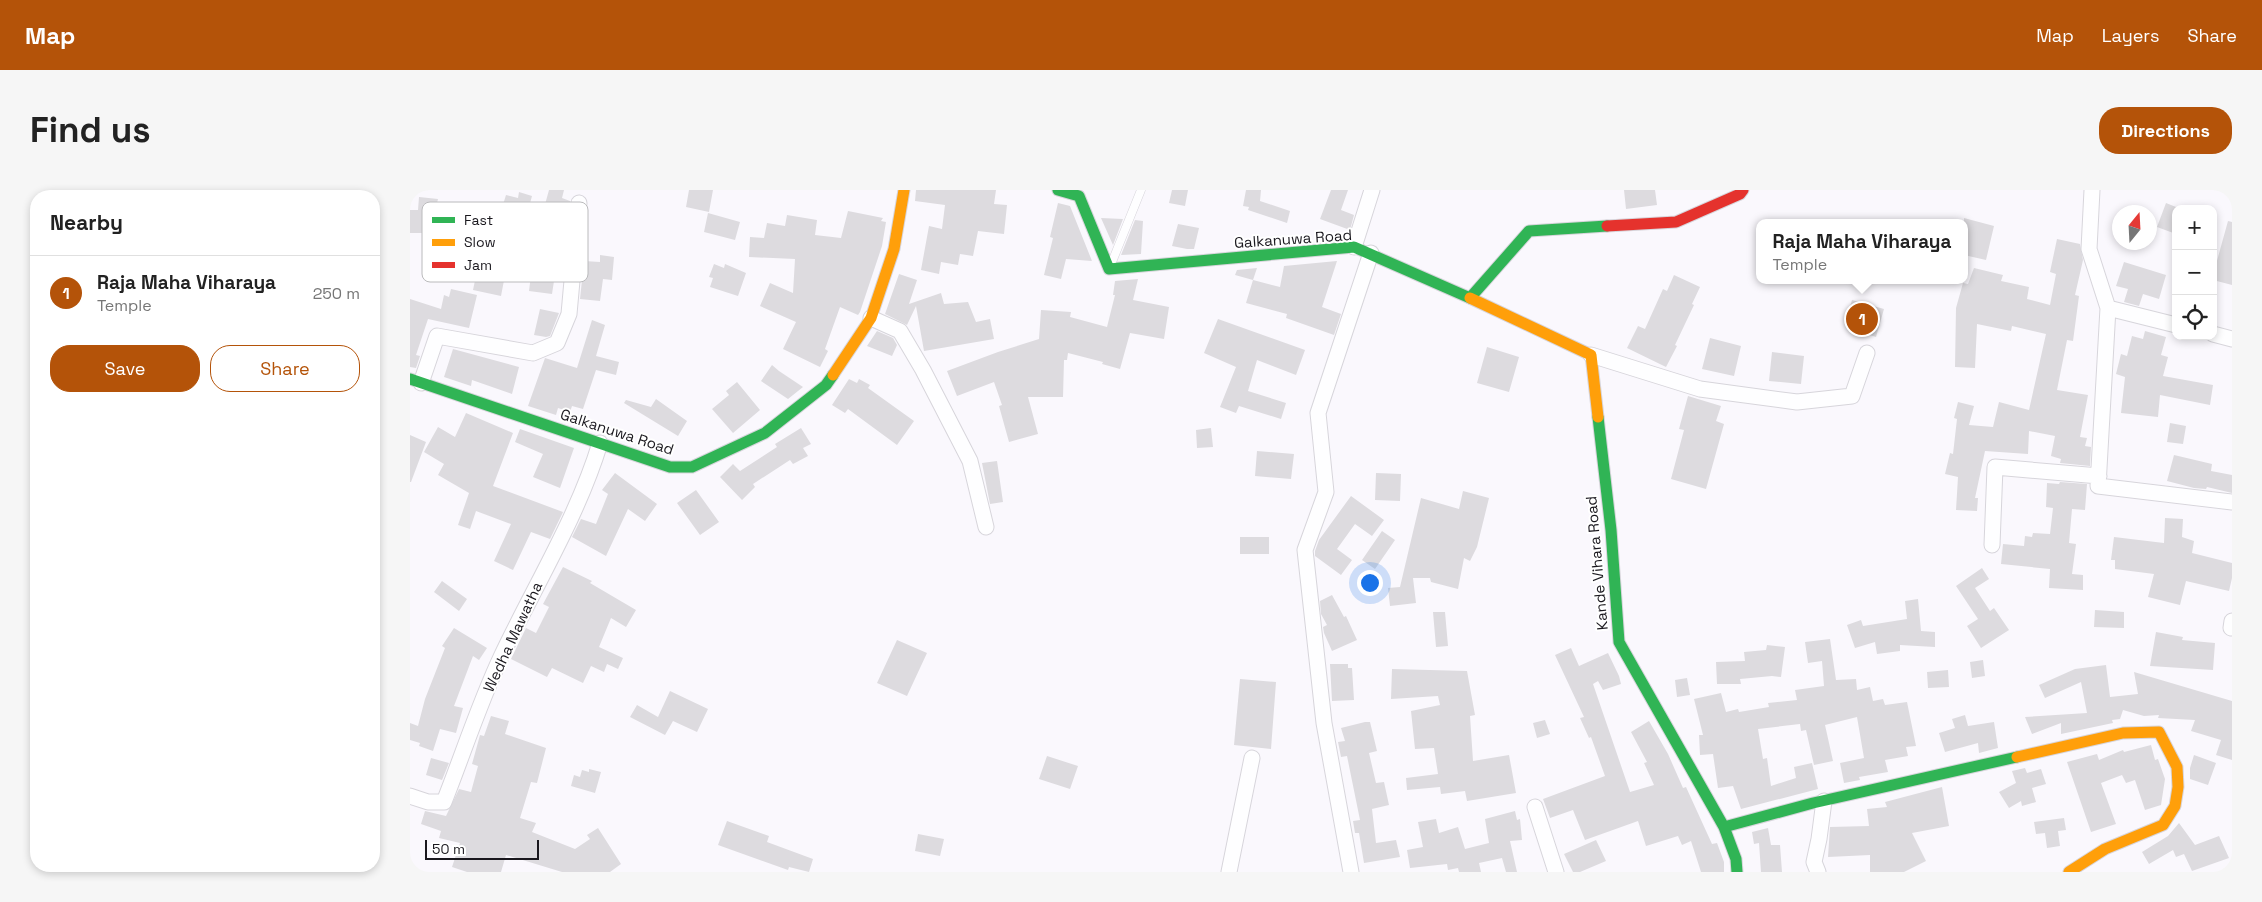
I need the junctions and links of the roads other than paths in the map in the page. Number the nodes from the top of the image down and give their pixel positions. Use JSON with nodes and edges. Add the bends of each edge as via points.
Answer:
{"nodes":[{"id":1,"x":904,"y":190,"type":"edge"},
{"id":2,"x":1059,"y":190,"type":"edge"},
{"id":3,"x":1141,"y":190,"type":"edge"},
{"id":4,"x":1372,"y":190,"type":"edge"},
{"id":5,"x":1743,"y":190,"type":"edge"},
{"id":6,"x":2092,"y":190,"type":"edge"},
{"id":7,"x":1354,"y":247,"type":"junction"},
{"id":8,"x":1371,"y":253,"type":"junction"},
{"id":9,"x":1109,"y":269,"type":"junction"},
{"id":10,"x":572,"y":282,"type":"edge"},
{"id":11,"x":1470,"y":298,"type":"junction"},
{"id":12,"x":2108,"y":308,"type":"junction"},
{"id":13,"x":871,"y":318,"type":"junction"},
{"id":14,"x":2172,"y":324,"type":"edge"},
{"id":15,"x":2217,"y":335,"type":"edge"},
{"id":16,"x":2232,"y":339,"type":"edge"},
{"id":17,"x":1867,"y":353,"type":"dead end"},
{"id":18,"x":1591,"y":355,"type":"junction"},
{"id":19,"x":416,"y":381,"type":"edge"},
{"id":20,"x":600,"y":443,"type":"junction"},
{"id":21,"x":2099,"y":476,"type":"junction"},
{"id":22,"x":2232,"y":502,"type":"edge"},
{"id":23,"x":986,"y":527,"type":"dead end"},
{"id":24,"x":1992,"y":546,"type":"dead end"},
{"id":25,"x":1252,"y":758,"type":"dead end"},
{"id":26,"x":410,"y":796,"type":"edge"},
{"id":27,"x":1824,"y":801,"type":"junction"},
{"id":28,"x":1535,"y":807,"type":"dead end"},
{"id":29,"x":1724,"y":827,"type":"junction"},
{"id":30,"x":1229,"y":872,"type":"edge"},
{"id":31,"x":1351,"y":872,"type":"edge"},
{"id":32,"x":1556,"y":872,"type":"edge"},
{"id":33,"x":1737,"y":872,"type":"edge"},
{"id":34,"x":1818,"y":872,"type":"edge"},
{"id":35,"x":2069,"y":872,"type":"edge"}],
"edges":[{"from":1,"to":13,"type":"street","name":"Galkanuwa Road","via":[[894,249]]},
{"from":2,"to":9,"type":"street","via":[[1079,196]]},
{"from":3,"to":9,"type":"lane"},
{"from":4,"to":7,"type":"street"},
{"from":5,"to":11,"type":"street","via":[[1676,222],[1529,231]]},
{"from":6,"to":12,"type":"street","via":[[2089,249]]},
{"from":7,"to":8,"type":"street","name":"Galkanuwa Road"},
{"from":7,"to":9,"type":"street","name":"Galkanuwa Road"},
{"from":8,"to":11,"type":"street","name":"Galkanuwa Road"},
{"from":8,"to":31,"type":"street","via":[[1318,413],[1326,492],[1305,550],[1324,723]]},
{"from":10,"to":19,"type":"street","via":[[569,314],[557,343],[534,353],[437,336]]},
{"from":11,"to":18,"type":"street"},
{"from":12,"to":14,"type":"street"},
{"from":12,"to":21,"type":"street"},
{"from":13,"to":20,"type":"street","name":"Galkanuwa Road","via":[[826,385],[765,433],[692,467],[670,467]]},
{"from":13,"to":23,"type":"street","via":[[900,331],[923,370],[970,461]]},
{"from":15,"to":16,"type":"street"},
{"from":17,"to":18,"type":"street","via":[[1852,396],[1797,402],[1700,390]]},
{"from":18,"to":29,"type":"street","name":"Kande Vihara Road","via":[[1611,530],[1618,642]]},
{"from":19,"to":20,"type":"street","name":"Galkanuwa Road"},
{"from":20,"to":26,"type":"street","name":"Wedha Mawatha","via":[[572,514],[500,659],[444,802],[428,802]]},
{"from":21,"to":22,"type":"street","via":[[2098,486]]},
{"from":21,"to":24,"type":"street","via":[[1995,467]]},
{"from":25,"to":30,"type":"street"},
{"from":27,"to":29,"type":"street"},
{"from":27,"to":34,"type":"street","via":[[1814,862]]},
{"from":27,"to":35,"type":"street","via":[[2123,733],[2160,732],[2177,767],[2176,806],[2163,825],[2105,849]]},
{"from":28,"to":32,"type":"street"},
{"from":29,"to":33,"type":"street","name":"Kande Vihara Road","via":[[1736,859]]}]}
